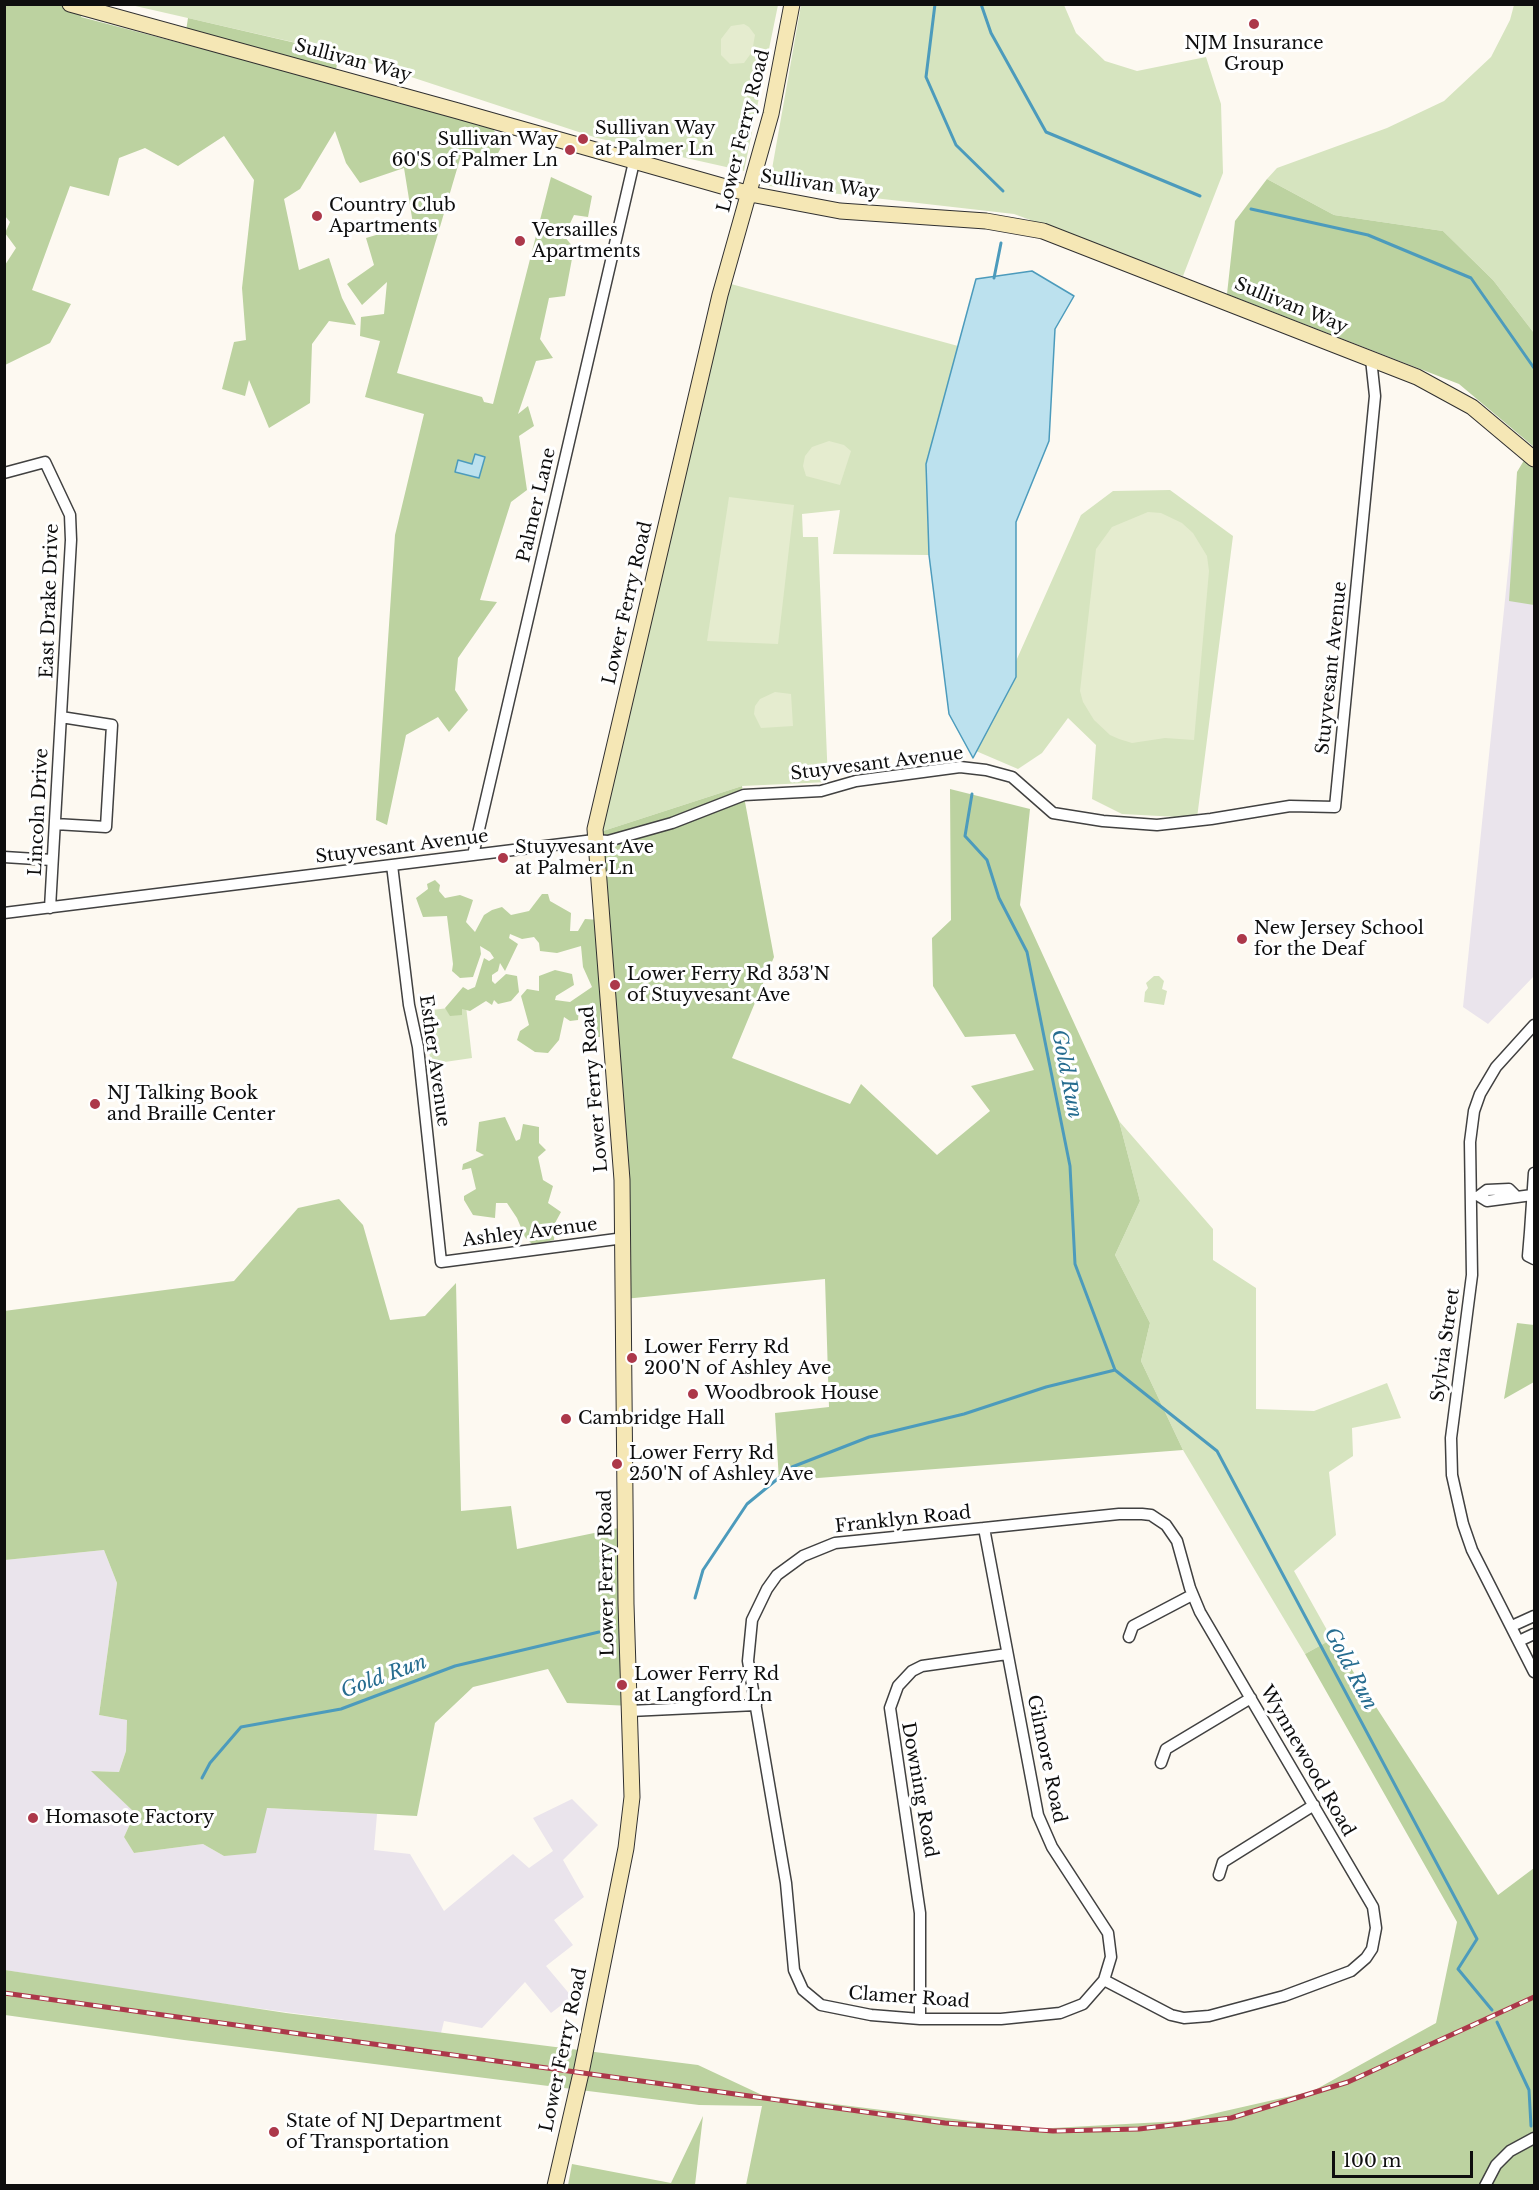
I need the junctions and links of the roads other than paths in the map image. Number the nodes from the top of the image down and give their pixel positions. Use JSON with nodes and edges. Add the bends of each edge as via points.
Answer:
{"nodes":[{"id":1,"x":70,"y":4,"type":"edge"},
{"id":2,"x":792,"y":4,"type":"edge"},
{"id":3,"x":634,"y":162,"type":"junction"},
{"id":4,"x":750,"y":194,"type":"junction"},
{"id":5,"x":1371,"y":359,"type":"junction"},
{"id":6,"x":1534,"y":459,"type":"edge"},
{"id":7,"x":4,"y":473,"type":"edge"},
{"id":8,"x":61,"y":717,"type":"junction"},
{"id":9,"x":55,"y":824,"type":"junction"},
{"id":10,"x":594,"y":840,"type":"junction"},
{"id":11,"x":473,"y":855,"type":"junction"},
{"id":12,"x":4,"y":857,"type":"edge"},
{"id":13,"x":52,"y":860,"type":"junction"},
{"id":14,"x":392,"y":865,"type":"junction"},
{"id":15,"x":50,"y":908,"type":"junction"},
{"id":16,"x":4,"y":913,"type":"edge"},
{"id":17,"x":1534,"y":1025,"type":"edge"},
{"id":18,"x":1534,"y":1173,"type":"edge"},
{"id":19,"x":1532,"y":1195,"type":"junction"},
{"id":20,"x":1476,"y":1197,"type":"junction"},
{"id":21,"x":1532,"y":1233,"type":"edge"},
{"id":22,"x":624,"y":1238,"type":"junction"},
{"id":23,"x":1534,"y":1259,"type":"edge"},
{"id":24,"x":441,"y":1262,"type":"joint"},
{"id":25,"x":1142,"y":1514,"type":"joint"},
{"id":26,"x":984,"y":1528,"type":"junction"},
{"id":27,"x":1192,"y":1595,"type":"junction"},
{"id":28,"x":1534,"y":1616,"type":"edge"},
{"id":29,"x":1512,"y":1626,"type":"junction"},
{"id":30,"x":1534,"y":1634,"type":"edge"},
{"id":31,"x":1129,"y":1637,"type":"dead end"},
{"id":32,"x":1519,"y":1641,"type":"junction"},
{"id":33,"x":1007,"y":1654,"type":"junction"},
{"id":34,"x":1534,"y":1672,"type":"edge"},
{"id":35,"x":1251,"y":1698,"type":"junction"},
{"id":36,"x":756,"y":1705,"type":"junction"},
{"id":37,"x":630,"y":1711,"type":"junction"},
{"id":38,"x":1161,"y":1763,"type":"dead end"},
{"id":39,"x":1314,"y":1805,"type":"junction"},
{"id":40,"x":1219,"y":1875,"type":"dead end"},
{"id":41,"x":1104,"y":1980,"type":"junction"},
{"id":42,"x":921,"y":2019,"type":"junction"},
{"id":43,"x":1534,"y":2138,"type":"edge"},
{"id":44,"x":555,"y":2186,"type":"edge"},
{"id":45,"x":1485,"y":2186,"type":"edge"}],
"edges":[{"from":1,"to":3,"type":"street","name":"Sullivan Way"},
{"from":2,"to":4,"type":"street","name":"Lower Ferry Road","via":[[771,114]]},
{"from":3,"to":4,"type":"street","name":"Sullivan Way"},
{"from":3,"to":11,"type":"street","name":"Palmer Lane"},
{"from":4,"to":5,"type":"street","name":"Sullivan Way","via":[[840,211],[986,221],[1043,231]]},
{"from":4,"to":10,"type":"street","name":"Lower Ferry Road","via":[[720,295]]},
{"from":5,"to":6,"type":"street","name":"Sullivan Way","via":[[1454,396],[1497,426]]},
{"from":5,"to":10,"type":"street","name":"Stuyvesant Avenue","via":[[1375,396],[1335,807],[1290,806],[1156,825],[1104,821],[1053,813],[1012,777],[960,767],[856,781],[821,791],[744,795],[672,823],[608,841]]},
{"from":7,"to":8,"type":"street","name":"East Drake Drive","via":[[45,462],[70,515]]},
{"from":8,"to":9,"type":"street","name":"Lincoln Drive"},
{"from":8,"to":9,"type":"street","via":[[112,724],[112,736],[106,827]]},
{"from":9,"to":13,"type":"street","name":"Lincoln Drive"},
{"from":10,"to":11,"type":"street","name":"Stuyvesant Avenue"},
{"from":10,"to":22,"type":"street","name":"Lower Ferry Road","via":[[619,1128]]},
{"from":11,"to":14,"type":"street","name":"Stuyvesant Avenue"},
{"from":12,"to":13,"type":"street"},
{"from":13,"to":15,"type":"street","name":"Lincoln Drive"},
{"from":14,"to":15,"type":"street","name":"Stuyvesant Avenue"},
{"from":14,"to":24,"type":"street","name":"Esther Avenue","via":[[418,1047]]},
{"from":15,"to":16,"type":"street","name":"Stuyvesant Avenue"},
{"from":17,"to":20,"type":"street","name":"Sylvia Street","via":[[1496,1067],[1474,1111],[1470,1142]]},
{"from":18,"to":19,"type":"street"},
{"from":19,"to":20,"type":"street","via":[[1487,1190]]},
{"from":19,"to":21,"type":"street"},
{"from":20,"to":29,"type":"street","name":"Sylvia Street","via":[[1472,1275],[1452,1415],[1452,1475],[1472,1550]]},
{"from":21,"to":23,"type":"street","via":[[1528,1256]]},
{"from":22,"to":24,"type":"street","name":"Ashley Avenue"},
{"from":22,"to":37,"type":"street","name":"Lower Ferry Road"},
{"from":25,"to":26,"type":"street","name":"Franklyn Road"},
{"from":25,"to":27,"type":"street","name":"Wynnewood Road","via":[[1166,1525],[1177,1541]]},
{"from":26,"to":33,"type":"street","name":"Gilmore Road"},
{"from":26,"to":36,"type":"street","name":"Franklyn Road","via":[[835,1544],[818,1548],[789,1565],[767,1589],[752,1620],[748,1661]]},
{"from":27,"to":31,"type":"street","via":[[1133,1626]]},
{"from":27,"to":35,"type":"street","name":"Wynnewood Road"},
{"from":28,"to":29,"type":"street"},
{"from":29,"to":32,"type":"street","name":"Sylvia Street"},
{"from":30,"to":32,"type":"street"},
{"from":32,"to":34,"type":"street","name":"Sylvia Street"},
{"from":33,"to":41,"type":"street","name":"Gilmore Road","via":[[1038,1815],[1052,1847],[1108,1934],[1111,1957]]},
{"from":33,"to":42,"type":"street","name":"Downing Road","via":[[922,1666],[898,1686],[890,1708],[919,1903]]},
{"from":35,"to":38,"type":"street","via":[[1166,1749]]},
{"from":35,"to":39,"type":"street","name":"Wynnewood Road"},
{"from":36,"to":37,"type":"street"},
{"from":36,"to":42,"type":"street","name":"Clamer Road","via":[[786,1883],[797,1980],[812,1999],[832,2009]]},
{"from":37,"to":44,"type":"street","name":"Lower Ferry Road","via":[[632,1797],[626,1848]]},
{"from":39,"to":40,"type":"street","via":[[1223,1862]]},
{"from":39,"to":41,"type":"street","name":"Wynnewood Road","via":[[1373,1907],[1376,1928],[1372,1948],[1359,1965],[1284,1996],[1209,2016],[1184,2018],[1160,2010]]},
{"from":41,"to":42,"type":"street","name":"Clamer Road","via":[[1083,2004],[1060,2013],[1001,2019]]},
{"from":43,"to":45,"type":"street","via":[[1510,2151],[1496,2165]]}]}
